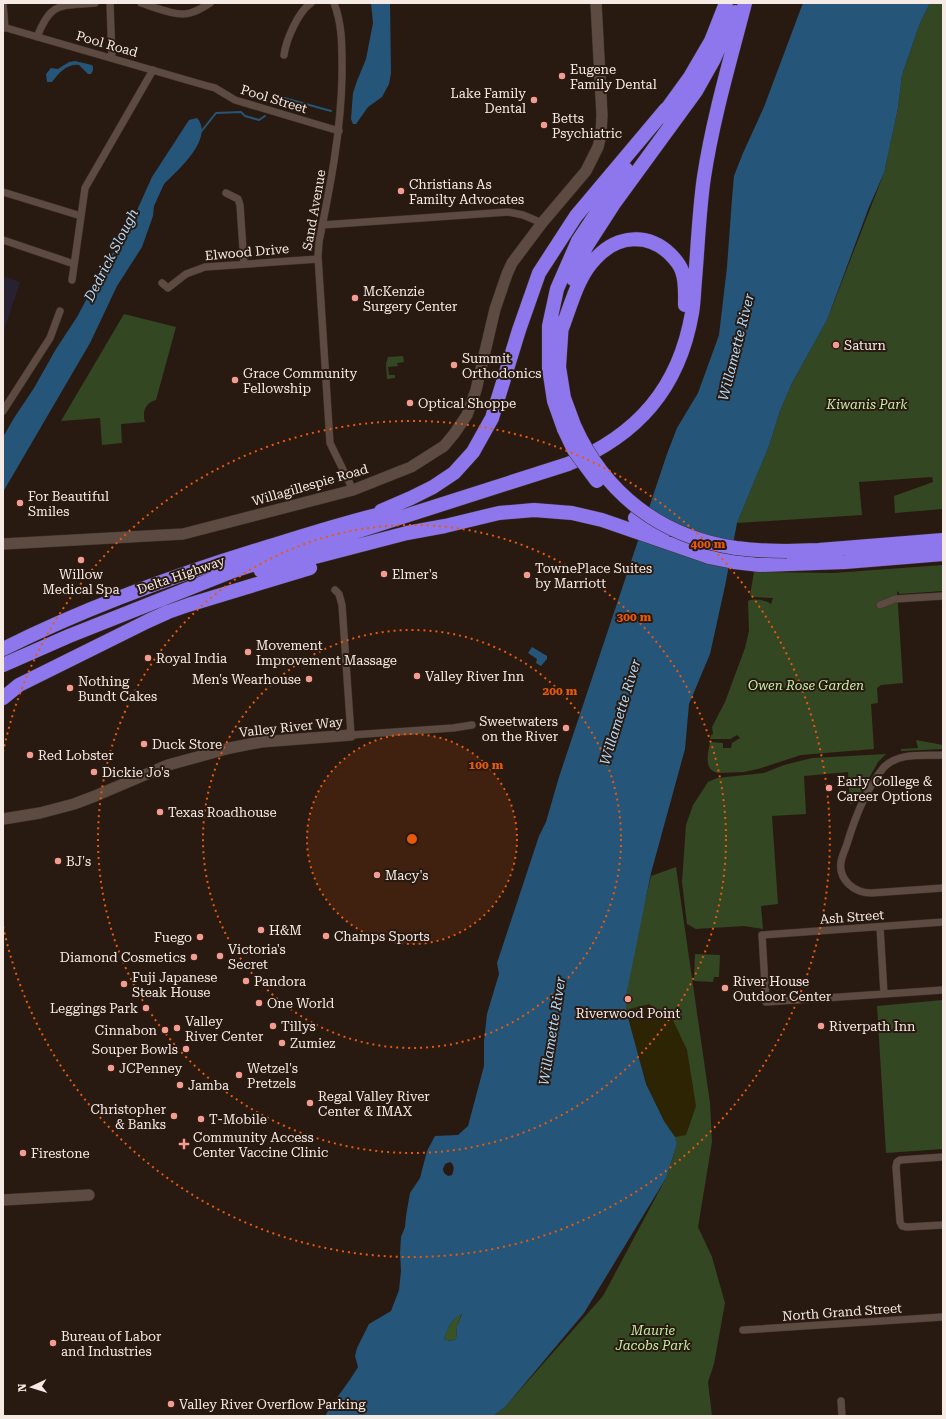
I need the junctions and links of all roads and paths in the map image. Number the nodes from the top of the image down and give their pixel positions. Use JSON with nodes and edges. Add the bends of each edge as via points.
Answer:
{"nodes":[{"id":1,"x":3,"y":3,"type":"edge"},
{"id":2,"x":95,"y":3,"type":"edge"},
{"id":3,"x":110,"y":3,"type":"edge"},
{"id":4,"x":141,"y":3,"type":"edge"},
{"id":5,"x":210,"y":3,"type":"edge"},
{"id":6,"x":311,"y":3,"type":"edge"},
{"id":7,"x":334,"y":3,"type":"edge"},
{"id":8,"x":596,"y":3,"type":"edge"},
{"id":9,"x":726,"y":3,"type":"edge"},
{"id":10,"x":738,"y":3,"type":"edge"},
{"id":11,"x":745,"y":3,"type":"edge"},
{"id":12,"x":4,"y":28,"type":"edge"},
{"id":13,"x":37,"y":37,"type":"junction"},
{"id":14,"x":284,"y":55,"type":"dead end"},
{"id":15,"x":112,"y":58,"type":"junction"},
{"id":16,"x":153,"y":70,"type":"junction"},
{"id":17,"x":204,"y":85,"type":"joint"},
{"id":18,"x":666,"y":109,"type":"junction"},
{"id":19,"x":339,"y":131,"type":"junction"},
{"id":20,"x":3,"y":192,"type":"edge"},
{"id":21,"x":226,"y":192,"type":"dead end"},
{"id":22,"x":81,"y":216,"type":"junction"},
{"id":23,"x":542,"y":223,"type":"junction"},
{"id":24,"x":322,"y":225,"type":"junction"},
{"id":25,"x":3,"y":240,"type":"edge"},
{"id":26,"x":318,"y":259,"type":"junction"},
{"id":27,"x":74,"y":264,"type":"junction"},
{"id":28,"x":244,"y":264,"type":"junction"},
{"id":29,"x":72,"y":280,"type":"dead end"},
{"id":30,"x":162,"y":283,"type":"dead end"},
{"id":31,"x":60,"y":311,"type":"dead end"},
{"id":32,"x":561,"y":331,"type":"junction"},
{"id":33,"x":3,"y":411,"type":"edge"},
{"id":34,"x":569,"y":427,"type":"junction"},
{"id":35,"x":353,"y":490,"type":"junction"},
{"id":36,"x":364,"y":518,"type":"junction"},
{"id":37,"x":445,"y":526,"type":"junction"},
{"id":38,"x":943,"y":540,"type":"edge"},
{"id":39,"x":3,"y":544,"type":"edge"},
{"id":40,"x":943,"y":554,"type":"edge"},
{"id":41,"x":785,"y":558,"type":"junction"},
{"id":42,"x":335,"y":590,"type":"dead end"},
{"id":43,"x":176,"y":593,"type":"junction"},
{"id":44,"x":943,"y":596,"type":"edge"},
{"id":45,"x":880,"y":604,"type":"dead end"},
{"id":46,"x":69,"y":636,"type":"junction"},
{"id":47,"x":3,"y":648,"type":"edge"},
{"id":48,"x":3,"y":665,"type":"edge"},
{"id":49,"x":3,"y":671,"type":"edge"},
{"id":50,"x":3,"y":698,"type":"edge"},
{"id":51,"x":472,"y":724,"type":"dead end"},
{"id":52,"x":351,"y":735,"type":"junction"},
{"id":53,"x":943,"y":755,"type":"edge"},
{"id":54,"x":3,"y":819,"type":"edge"},
{"id":55,"x":943,"y":888,"type":"edge"},
{"id":56,"x":943,"y":922,"type":"edge"},
{"id":57,"x":880,"y":927,"type":"junction"},
{"id":58,"x":943,"y":990,"type":"edge"},
{"id":59,"x":884,"y":994,"type":"junction"},
{"id":60,"x":943,"y":1157,"type":"edge"},
{"id":61,"x":88,"y":1195,"type":"dead end"},
{"id":62,"x":3,"y":1200,"type":"edge"},
{"id":63,"x":943,"y":1225,"type":"edge"},
{"id":64,"x":943,"y":1317,"type":"edge"},
{"id":65,"x":743,"y":1330,"type":"dead end"},
{"id":66,"x":841,"y":1401,"type":"dead end"},
{"id":67,"x":842,"y":1416,"type":"edge"}],
"edges":[{"from":1,"to":12,"type":"street"},
{"from":2,"to":13,"type":"street","via":[[64,5],[54,9],[44,19]]},
{"from":3,"to":15,"type":"street"},
{"from":4,"to":5,"type":"street","via":[[182,14],[194,12]]},
{"from":6,"to":14,"type":"street","via":[[302,12],[286,42]]},
{"from":7,"to":19,"type":"street","name":"Sand Avenue","via":[[342,48]]},
{"from":8,"to":23,"type":"street","name":"Willagillespie Road","via":[[601,135],[586,170]]},
{"from":9,"to":18,"type":"highway","via":[[711,41],[690,77]]},
{"from":10,"to":32,"type":"highway","via":[[729,28],[696,91],[586,247],[567,292]]},
{"from":11,"to":43,"type":"highway","via":[[714,122],[704,178],[692,312],[686,344],[676,369],[660,395],[636,423],[612,442],[568,464],[233,571]]},
{"from":12,"to":13,"type":"street","name":"Pool Road"},
{"from":13,"to":15,"type":"street","name":"Pool Road"},
{"from":15,"to":16,"type":"street","name":"Pool Road"},
{"from":16,"to":17,"type":"street","name":"Pool Road"},
{"from":16,"to":22,"type":"street","via":[[85,188]]},
{"from":17,"to":19,"type":"street","name":"Pool Street","via":[[215,88],[235,100]]},
{"from":18,"to":34,"type":"highway","via":[[578,241],[557,289],[549,326],[549,368],[554,402]]},
{"from":18,"to":36,"type":"highway","via":[[576,216],[539,273],[492,418],[473,452],[454,473],[433,487]]},
{"from":19,"to":24,"type":"street","name":"Sand Avenue"},
{"from":20,"to":22,"type":"street"},
{"from":21,"to":28,"type":"street","via":[[239,202]]},
{"from":22,"to":27,"type":"street"},
{"from":23,"to":24,"type":"street","via":[[508,212]]},
{"from":23,"to":35,"type":"street","name":"Willagillespie Road","via":[[507,274],[495,309],[476,390],[467,415],[454,434],[444,446],[412,467]]},
{"from":24,"to":26,"type":"street","name":"Sand Avenue"},
{"from":25,"to":27,"type":"street"},
{"from":26,"to":28,"type":"street","name":"Elwood Drive"},
{"from":26,"to":35,"type":"street","name":"Sand Avenue","via":[[330,443]]},
{"from":27,"to":29,"type":"street"},
{"from":28,"to":30,"type":"street","name":"Elwood Drive","via":[[194,270],[178,278],[168,288]]},
{"from":31,"to":33,"type":"street","via":[[50,338]]},
{"from":32,"to":34,"type":"highway","via":[[559,367]]},
{"from":32,"to":36,"type":"highway","via":[[575,291],[590,265],[606,248],[618,242],[643,239],[664,247],[679,264],[685,287],[680,335],[671,361],[656,386],[631,417],[591,446],[561,459],[413,506]]},
{"from":34,"to":41,"type":"highway","bridge":true,"via":[[574,450],[598,484],[626,511],[642,522],[674,539],[712,552]]},
{"from":35,"to":39,"type":"street","name":"Willagillespie Road","via":[[183,534]]},
{"from":36,"to":47,"type":"highway","name":"Delta Highway","via":[[161,581]]},
{"from":37,"to":41,"type":"highway","via":[[499,513],[534,510],[572,513],[602,520],[709,557],[760,565]]},
{"from":37,"to":43,"type":"highway","via":[[407,533]]},
{"from":37,"to":50,"type":"highway","via":[[188,604],[19,685]]},
{"from":38,"to":41,"type":"highway","via":[[819,550]]},
{"from":40,"to":41,"type":"highway","via":[[845,562]]},
{"from":42,"to":52,"type":"street","via":[[342,605]]},
{"from":43,"to":46,"type":"highway","name":"Delta Highway"},
{"from":44,"to":45,"type":"street","via":[[895,599]]},
{"from":46,"to":48,"type":"highway","name":"Delta Highway"},
{"from":46,"to":49,"type":"highway"},
{"from":51,"to":52,"type":"street","name":"Valley River Way","via":[[453,728]]},
{"from":52,"to":54,"type":"street","name":"Valley River Way","via":[[261,742],[230,748],[168,765],[74,804]]},
{"from":53,"to":55,"type":"street","via":[[897,758],[884,767],[862,803],[841,862],[844,878],[862,892]]},
{"from":56,"to":57,"type":"street","name":"Ash Street"},
{"from":57,"to":59,"type":"street"},
{"from":57,"to":59,"type":"street","name":"Ash Street","via":[[762,935],[766,1002]]},
{"from":58,"to":59,"type":"street"},
{"from":60,"to":63,"type":"street","via":[[903,1160],[896,1164],[902,1226],[907,1228]]},
{"from":61,"to":62,"type":"street"},
{"from":64,"to":65,"type":"street","name":"North Grand Street"},
{"from":66,"to":67,"type":"street"}]}
